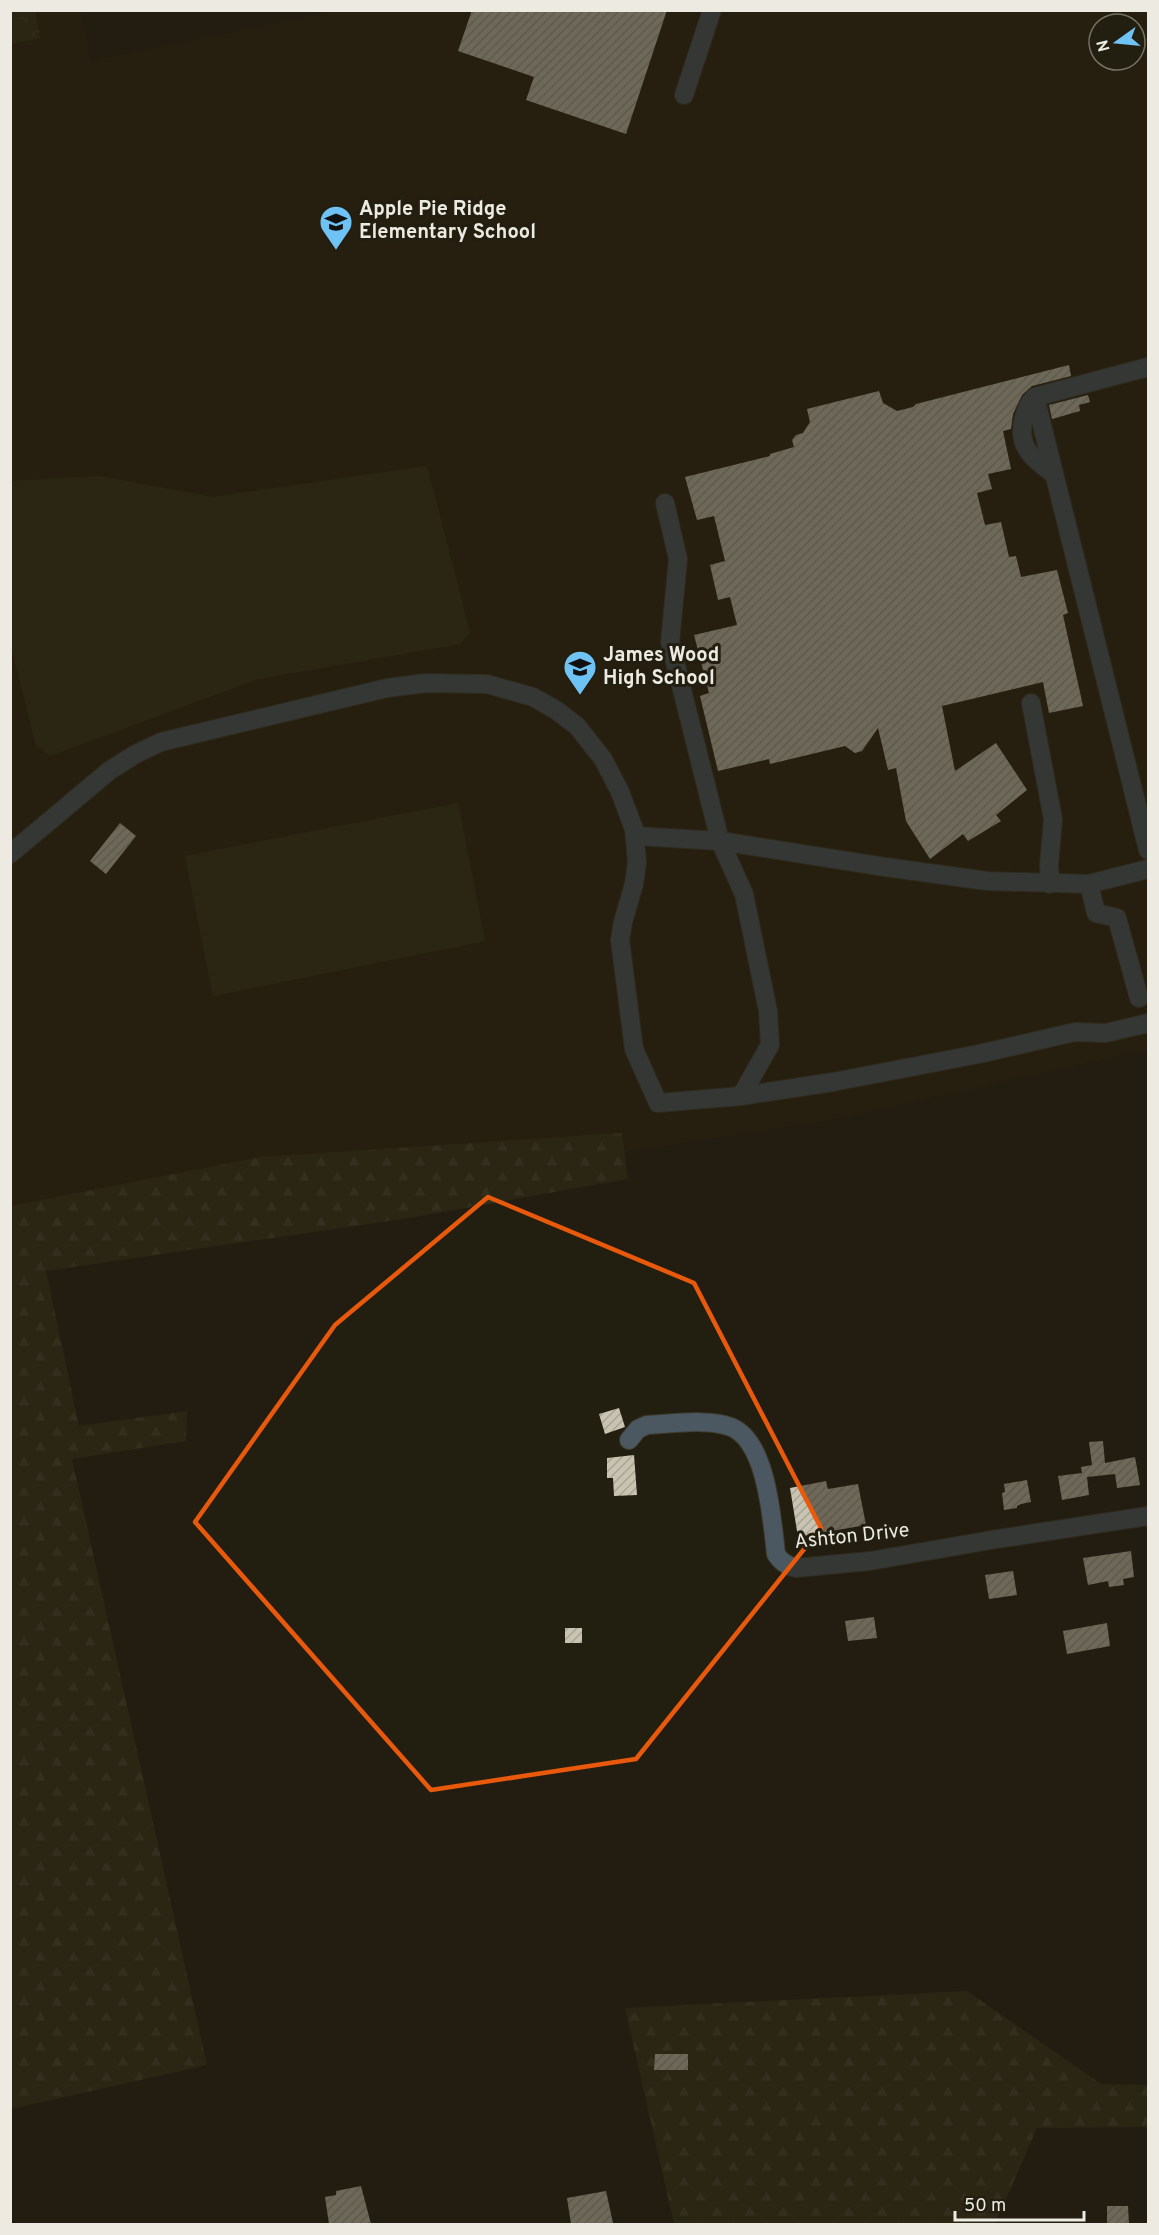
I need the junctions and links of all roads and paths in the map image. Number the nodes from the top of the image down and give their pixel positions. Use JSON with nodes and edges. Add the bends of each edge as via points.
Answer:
{"nodes":[{"id":1,"x":712,"y":10,"type":"edge"},
{"id":2,"x":684,"y":95,"type":"dead end"},
{"id":3,"x":1149,"y":367,"type":"edge"},
{"id":4,"x":665,"y":503,"type":"dead end"},
{"id":5,"x":1031,"y":703,"type":"dead end"},
{"id":6,"x":635,"y":836,"type":"junction"},
{"id":7,"x":720,"y":841,"type":"junction"},
{"id":8,"x":1149,"y":850,"type":"edge"},
{"id":9,"x":10,"y":855,"type":"edge"},
{"id":10,"x":1149,"y":869,"type":"edge"},
{"id":11,"x":1050,"y":884,"type":"junction"},
{"id":12,"x":1089,"y":884,"type":"junction"},
{"id":13,"x":1139,"y":998,"type":"dead end"},
{"id":14,"x":1149,"y":1023,"type":"edge"},
{"id":15,"x":741,"y":1095,"type":"junction"},
{"id":16,"x":629,"y":1440,"type":"dead end"},
{"id":17,"x":1149,"y":1516,"type":"edge"}],
"edges":[{"from":1,"to":2,"type":"street"},
{"from":3,"to":8,"type":"street","via":[[1035,397]]},
{"from":4,"to":7,"type":"street","via":[[678,559],[670,642]]},
{"from":5,"to":11,"type":"street","via":[[1053,819]]},
{"from":6,"to":7,"type":"street"},
{"from":6,"to":9,"type":"street","via":[[620,792],[603,759],[577,726],[556,710],[507,688],[426,683],[387,688],[161,742],[109,771]]},
{"from":6,"to":15,"type":"street","via":[[634,884],[620,940],[634,1049],[658,1103]]},
{"from":7,"to":11,"type":"street","via":[[987,881]]},
{"from":7,"to":15,"type":"street","via":[[744,894],[768,1011],[770,1045]]},
{"from":10,"to":12,"type":"street"},
{"from":11,"to":12,"type":"street"},
{"from":12,"to":13,"type":"street","via":[[1096,914],[1117,918]]},
{"from":14,"to":15,"type":"street","via":[[1106,1033],[1075,1032],[873,1075]]},
{"from":16,"to":17,"type":"street","name":"Ashton Drive","via":[[647,1425],[716,1423],[742,1434],[753,1446],[761,1470],[776,1554],[787,1566],[796,1568],[870,1562]]}]}
